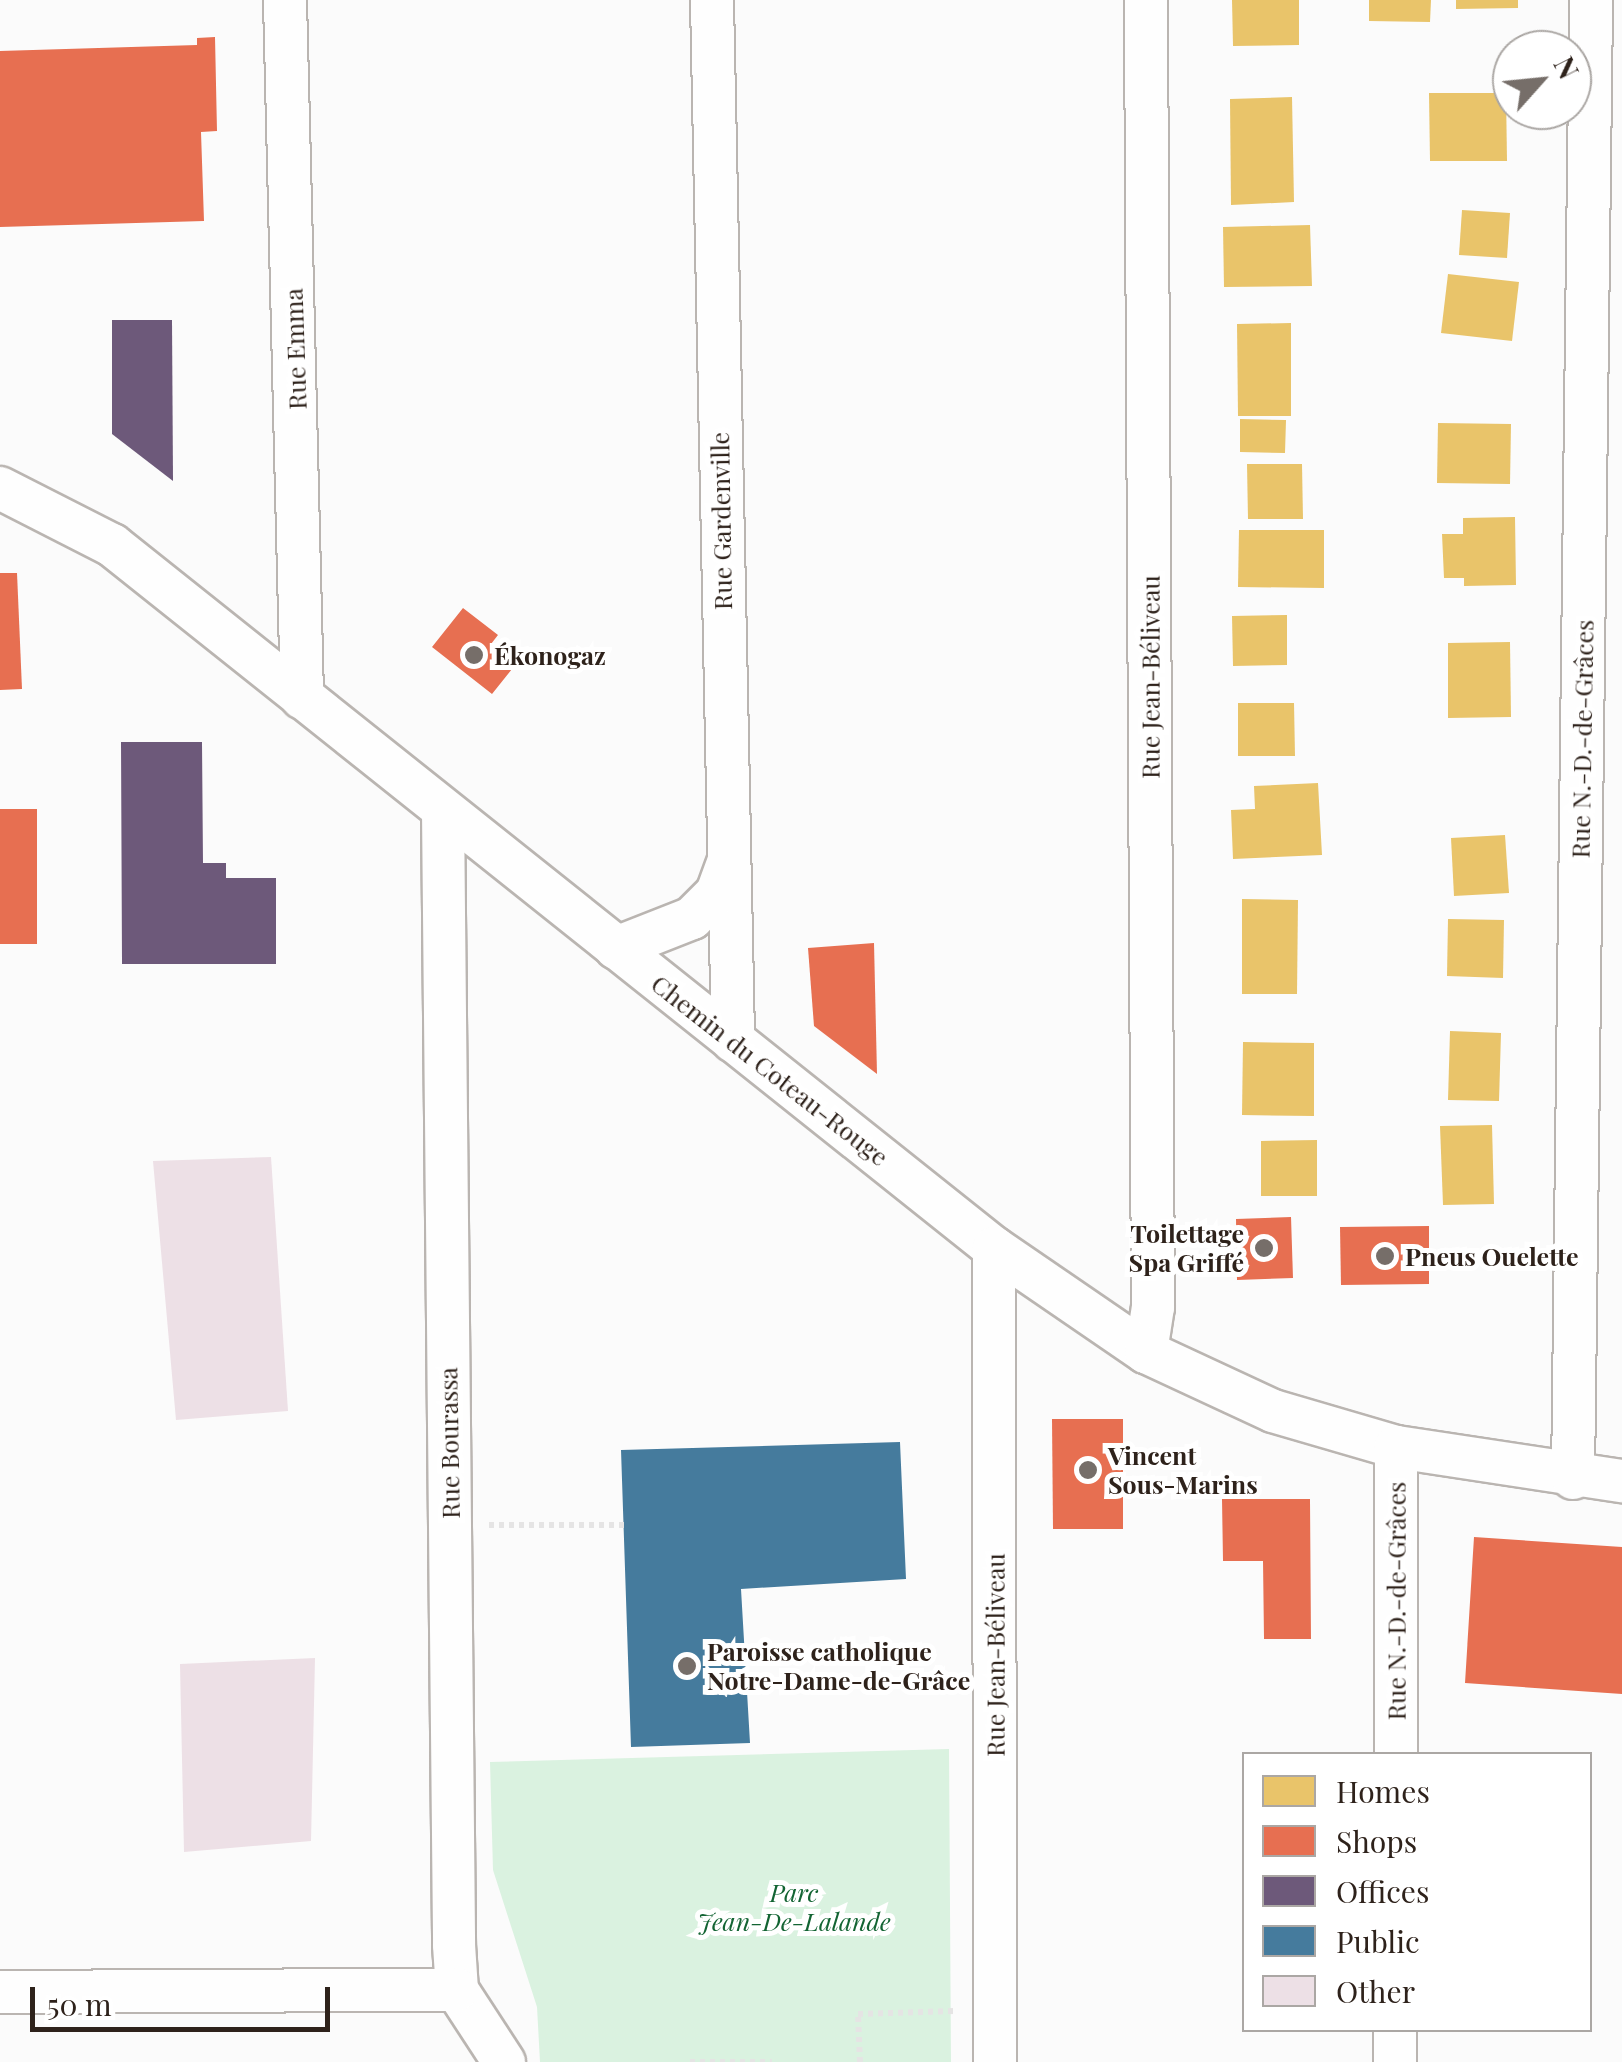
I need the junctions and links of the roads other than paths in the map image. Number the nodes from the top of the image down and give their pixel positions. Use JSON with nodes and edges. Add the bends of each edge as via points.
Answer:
{"nodes":[{"id":1,"x":285,"y":0,"type":"edge"},
{"id":2,"x":712,"y":0,"type":"edge"},
{"id":3,"x":1146,"y":0,"type":"edge"},
{"id":4,"x":1591,"y":0,"type":"edge"},
{"id":5,"x":0,"y":488,"type":"edge"},
{"id":6,"x":302,"y":698,"type":"junction"},
{"id":7,"x":442,"y":810,"type":"junction"},
{"id":8,"x":728,"y":863,"type":"junction"},
{"id":9,"x":616,"y":948,"type":"junction"},
{"id":10,"x":734,"y":1041,"type":"junction"},
{"id":11,"x":994,"y":1248,"type":"junction"},
{"id":12,"x":1146,"y":1352,"type":"junction"},
{"id":13,"x":1396,"y":1448,"type":"junction"},
{"id":14,"x":1572,"y":1478,"type":"junction"},
{"id":15,"x":1622,"y":1481,"type":"edge"},
{"id":16,"x":1396,"y":1752,"type":"edge"},
{"id":17,"x":456,"y":1990,"type":"junction"},
{"id":18,"x":0,"y":1992,"type":"edge"},
{"id":19,"x":1395,"y":2032,"type":"edge"},
{"id":20,"x":504,"y":2062,"type":"edge"},
{"id":21,"x":994,"y":2062,"type":"edge"},
{"id":22,"x":1395,"y":2062,"type":"edge"}],
"edges":[{"from":1,"to":6,"type":"street","name":"Rue Emma"},
{"from":2,"to":8,"type":"street","name":"Rue Gardenville"},
{"from":3,"to":12,"type":"street","name":"Rue Jean-Béliveau","via":[[1153,1307]]},
{"from":4,"to":14,"type":"street","name":"Rue N.-D.-de-Grâces"},
{"from":5,"to":6,"type":"street","name":"Chemin du Coteau-Rouge","via":[[112,545]]},
{"from":6,"to":7,"type":"street","name":"Chemin du Coteau-Rouge"},
{"from":7,"to":9,"type":"street","name":"Chemin du Coteau-Rouge"},
{"from":7,"to":17,"type":"street","name":"Rue Bourassa"},
{"from":8,"to":9,"type":"street","via":[[717,893],[692,918]]},
{"from":8,"to":10,"type":"street","name":"Rue Gardenville"},
{"from":9,"to":10,"type":"street","name":"Chemin du Coteau-Rouge"},
{"from":10,"to":11,"type":"street","name":"Chemin du Coteau-Rouge"},
{"from":11,"to":12,"type":"street","name":"Chemin du Coteau-Rouge"},
{"from":11,"to":21,"type":"street","name":"Rue Jean-Béliveau"},
{"from":12,"to":13,"type":"street","name":"Chemin du Coteau-Rouge","via":[[1274,1410]]},
{"from":13,"to":14,"type":"street","name":"Chemin du Coteau-Rouge"},
{"from":13,"to":16,"type":"street","name":"Rue N.-D.-de-Grâces"},
{"from":14,"to":15,"type":"street","name":"Chemin du Coteau-Rouge"},
{"from":17,"to":18,"type":"street"},
{"from":17,"to":20,"type":"street"},
{"from":19,"to":22,"type":"street"}]}
